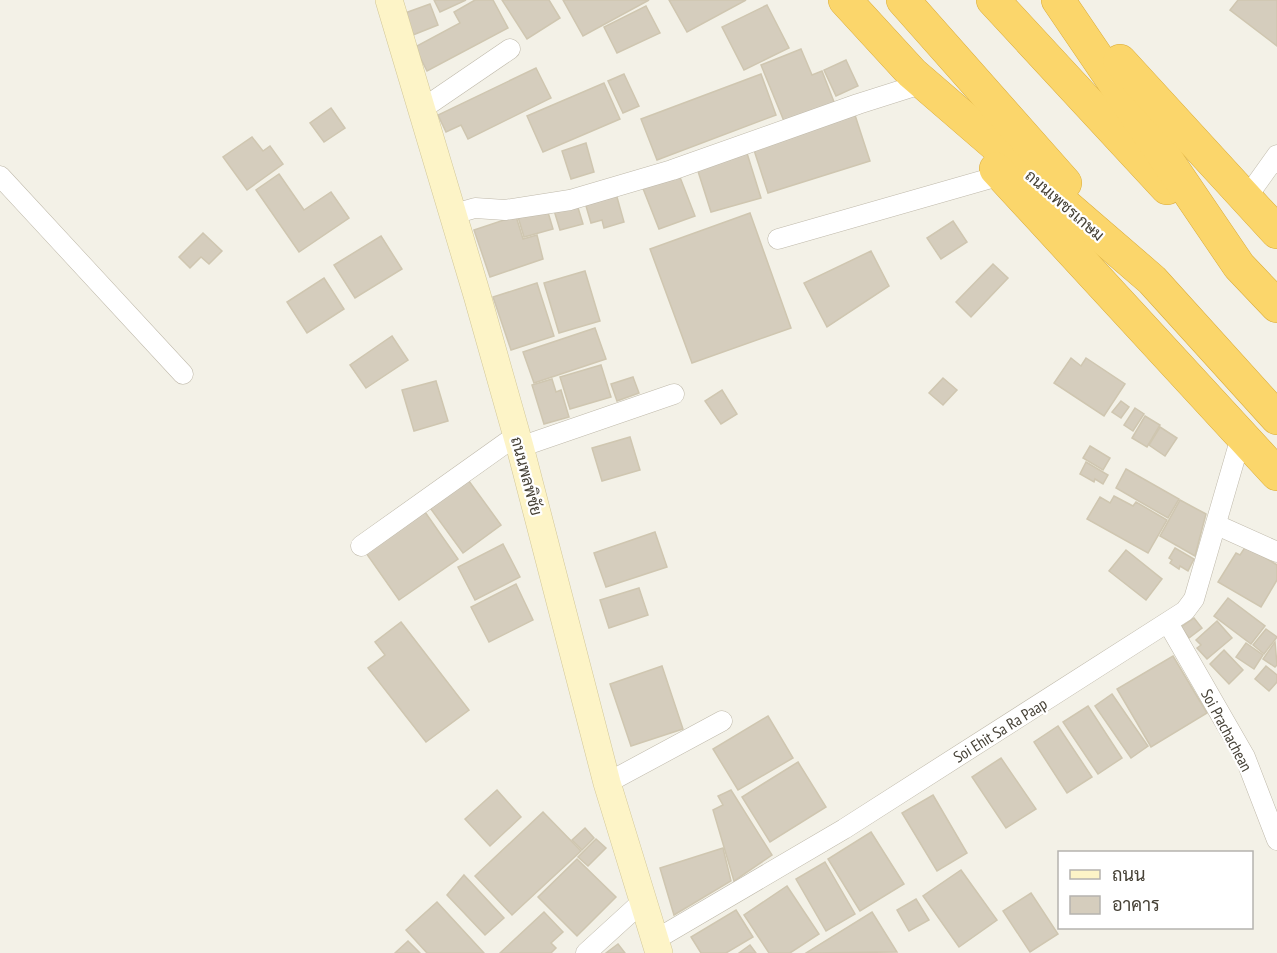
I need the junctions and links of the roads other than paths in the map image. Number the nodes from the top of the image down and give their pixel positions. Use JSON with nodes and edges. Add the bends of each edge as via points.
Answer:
{"nodes":[{"id":1,"x":389,"y":0,"type":"edge"},
{"id":2,"x":844,"y":0,"type":"edge"},
{"id":3,"x":903,"y":0,"type":"edge"},
{"id":4,"x":993,"y":0,"type":"edge"},
{"id":5,"x":1058,"y":0,"type":"edge"},
{"id":6,"x":1063,"y":0,"type":"edge"},
{"id":7,"x":510,"y":49,"type":"dead end"},
{"id":8,"x":917,"y":79,"type":"junction"},
{"id":9,"x":422,"y":109,"type":"junction"},
{"id":10,"x":1277,"y":155,"type":"edge"},
{"id":11,"x":1002,"y":175,"type":"junction"},
{"id":12,"x":0,"y":176,"type":"edge"},
{"id":13,"x":1246,"y":197,"type":"junction"},
{"id":14,"x":454,"y":214,"type":"junction"},
{"id":15,"x":1277,"y":232,"type":"edge"},
{"id":16,"x":778,"y":239,"type":"dead end"},
{"id":17,"x":1239,"y":266,"type":"junction"},
{"id":18,"x":1152,"y":280,"type":"junction"},
{"id":19,"x":1277,"y":306,"type":"edge"},
{"id":20,"x":183,"y":374,"type":"dead end"},
{"id":21,"x":674,"y":394,"type":"dead end"},
{"id":22,"x":1277,"y":418,"type":"edge"},
{"id":23,"x":1241,"y":436,"type":"junction"},
{"id":24,"x":518,"y":441,"type":"junction"},
{"id":25,"x":1277,"y":474,"type":"edge"},
{"id":26,"x":1217,"y":525,"type":"junction"},
{"id":27,"x":361,"y":546,"type":"dead end"},
{"id":28,"x":1277,"y":552,"type":"edge"},
{"id":29,"x":1168,"y":623,"type":"junction"},
{"id":30,"x":722,"y":721,"type":"dead end"},
{"id":31,"x":607,"y":783,"type":"junction"},
{"id":32,"x":1277,"y":840,"type":"edge"},
{"id":33,"x":643,"y":902,"type":"junction"},
{"id":34,"x":657,"y":947,"type":"edge"},
{"id":35,"x":586,"y":953,"type":"edge"}],
"edges":[{"from":1,"to":9,"type":"street","name":"ถนนพลพิชัย"},
{"from":2,"to":8,"type":"highway","name":"ถนนเพชรเกษม"},
{"from":3,"to":18,"type":"highway"},
{"from":4,"to":17,"type":"highway"},
{"from":5,"to":17,"type":"highway"},
{"from":6,"to":13,"type":"highway"},
{"from":7,"to":9,"type":"street"},
{"from":8,"to":11,"type":"highway"},
{"from":8,"to":14,"type":"street","via":[[672,170],[570,200],[505,210],[475,208]]},
{"from":8,"to":18,"type":"highway","name":"ถนนเพชรเกษม"},
{"from":9,"to":14,"type":"street","name":"ถนนพลพิชัย"},
{"from":10,"to":13,"type":"street"},
{"from":11,"to":16,"type":"street"},
{"from":11,"to":23,"type":"highway"},
{"from":12,"to":20,"type":"street"},
{"from":13,"to":15,"type":"highway"},
{"from":14,"to":24,"type":"street","name":"ถนนพลพิชัย"},
{"from":17,"to":19,"type":"highway"},
{"from":18,"to":22,"type":"highway","name":"ถนนเพชรเกษม"},
{"from":21,"to":24,"type":"street"},
{"from":23,"to":25,"type":"highway"},
{"from":23,"to":26,"type":"street","name":"Soi Ehit Sa Ra Paap"},
{"from":24,"to":27,"type":"street"},
{"from":24,"to":31,"type":"street","name":"ถนนพลพิชัย"},
{"from":26,"to":28,"type":"street"},
{"from":26,"to":29,"type":"street","name":"Soi Ehit Sa Ra Paap","via":[[1194,599]]},
{"from":29,"to":32,"type":"street","name":"Soi Prachachean","via":[[1245,757]]},
{"from":29,"to":34,"type":"street","name":"Soi Ehit Sa Ra Paap"},
{"from":30,"to":31,"type":"street"},
{"from":31,"to":33,"type":"street","name":"ถนนพลพิชัย"},
{"from":33,"to":34,"type":"street","name":"ถนนพลพิชัย"},
{"from":33,"to":35,"type":"street"}]}
